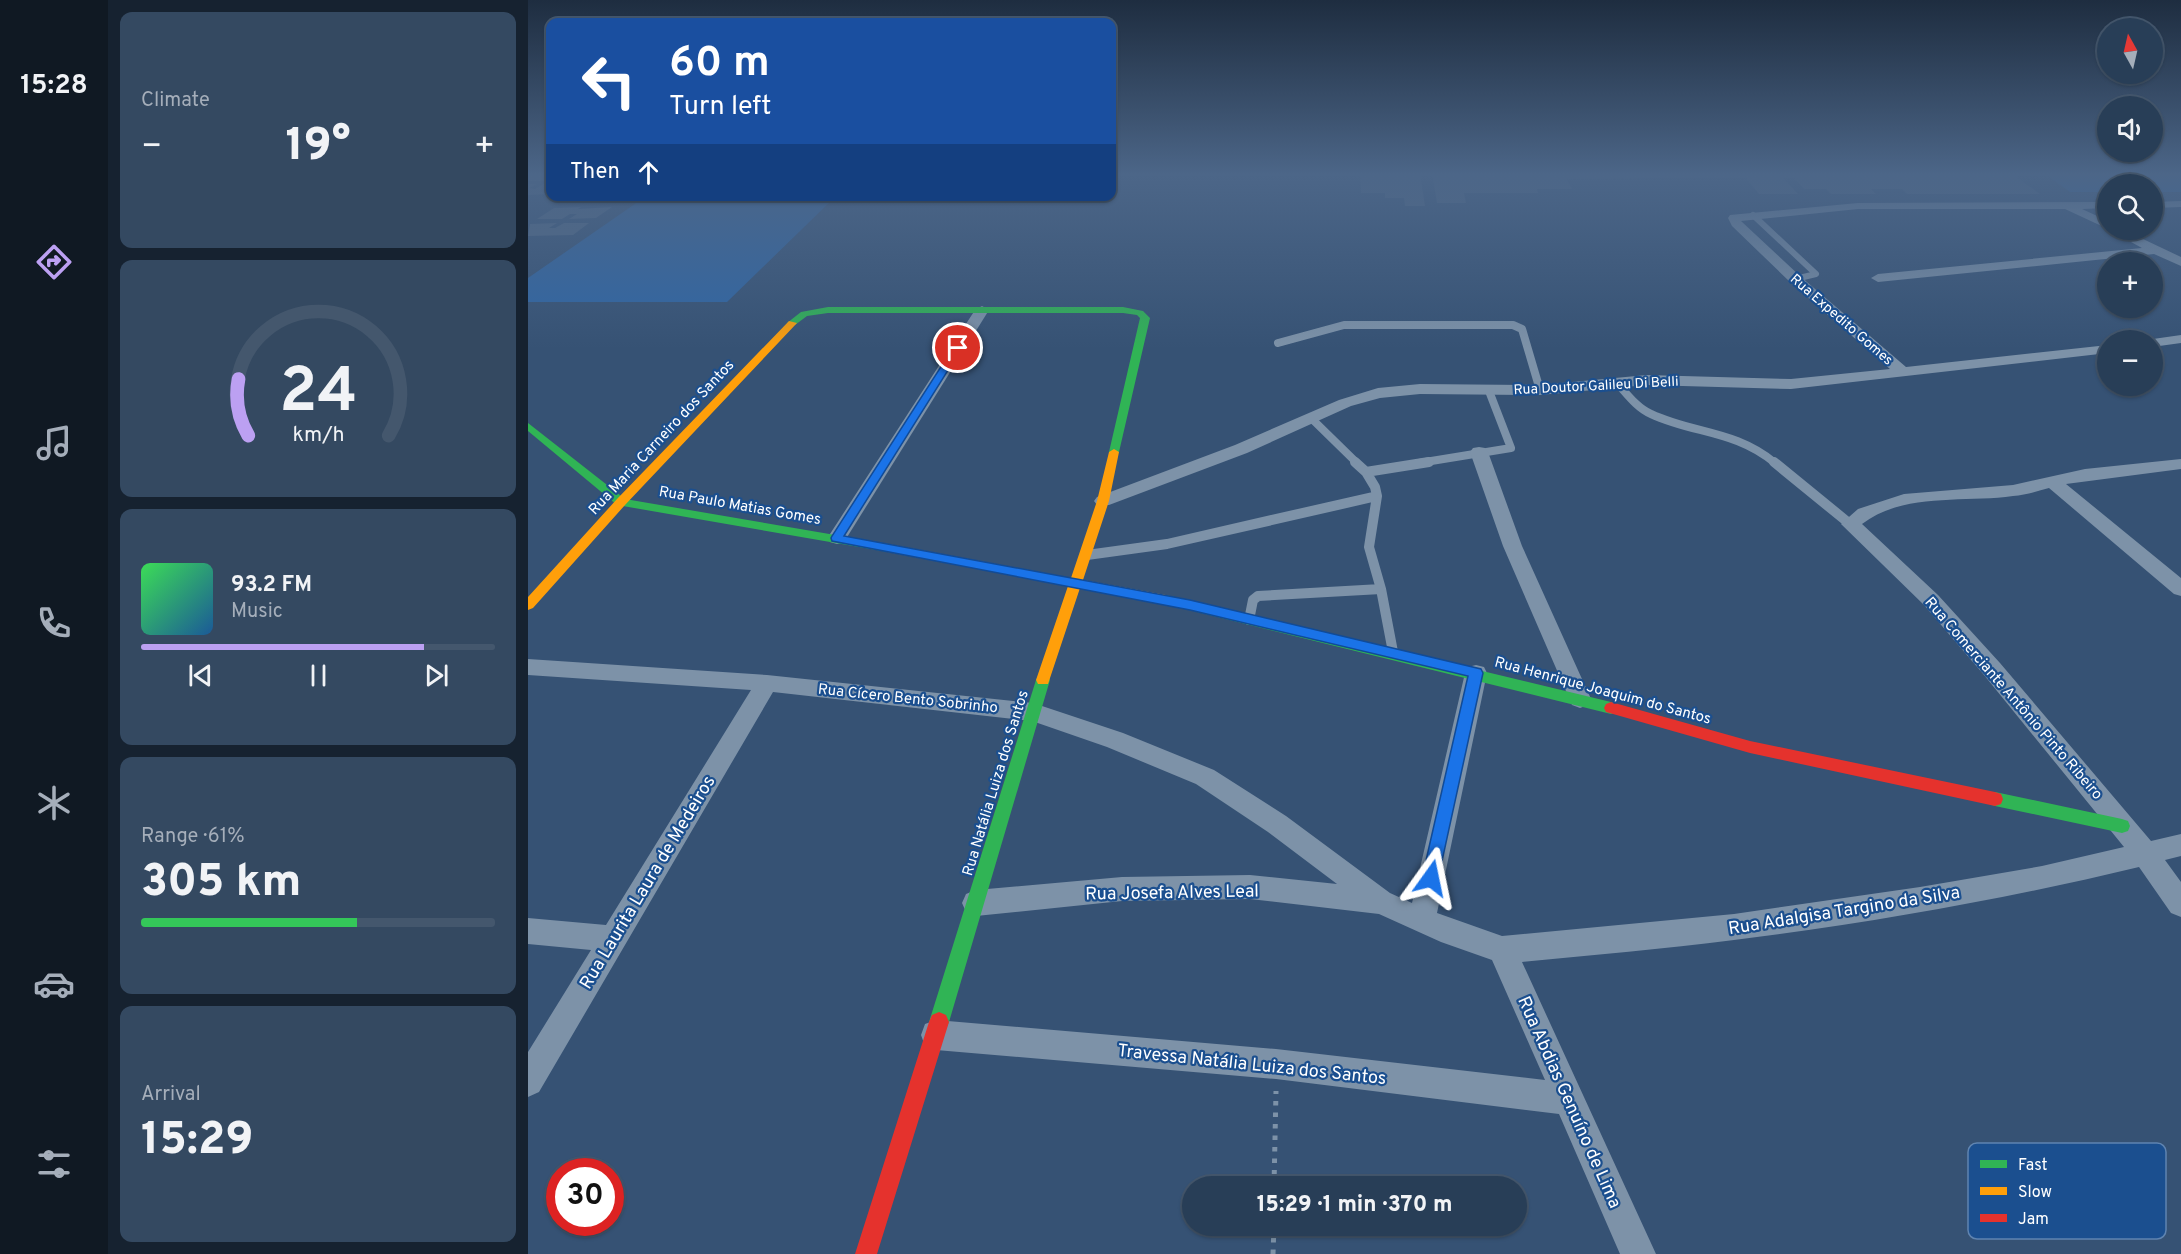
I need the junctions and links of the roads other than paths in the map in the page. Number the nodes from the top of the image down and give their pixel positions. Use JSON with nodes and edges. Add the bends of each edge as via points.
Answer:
{"nodes":[{"id":1,"x":1745,"y":232,"type":"edge"},
{"id":2,"x":1771,"y":232,"type":"edge"},
{"id":3,"x":2136,"y":240,"type":"edge"},
{"id":4,"x":2156,"y":250,"type":"junction"},
{"id":5,"x":2181,"y":262,"type":"edge"},
{"id":6,"x":1878,"y":278,"type":"dead end"},
{"id":7,"x":1796,"y":279,"type":"junction"},
{"id":8,"x":982,"y":310,"type":"junction"},
{"id":9,"x":1145,"y":318,"type":"joint"},
{"id":10,"x":2181,"y":339,"type":"edge"},
{"id":11,"x":2163,"y":341,"type":"edge"},
{"id":12,"x":1278,"y":343,"type":"dead end"},
{"id":13,"x":2097,"y":350,"type":"edge"},
{"id":14,"x":1903,"y":373,"type":"junction"},
{"id":15,"x":1617,"y":383,"type":"junction"},
{"id":16,"x":1540,"y":390,"type":"junction"},
{"id":17,"x":1489,"y":391,"type":"junction"},
{"id":18,"x":1311,"y":418,"type":"junction"},
{"id":19,"x":528,"y":426,"type":"edge"},
{"id":20,"x":1479,"y":452,"type":"junction"},
{"id":21,"x":2181,"y":464,"type":"edge"},
{"id":22,"x":1366,"y":472,"type":"junction"},
{"id":23,"x":2053,"y":482,"type":"junction"},
{"id":24,"x":1377,"y":496,"type":"junction"},
{"id":25,"x":1103,"y":501,"type":"junction"},
{"id":26,"x":621,"y":502,"type":"junction"},
{"id":27,"x":1850,"y":524,"type":"junction"},
{"id":28,"x":837,"y":538,"type":"junction"},
{"id":29,"x":1087,"y":555,"type":"junction"},
{"id":30,"x":1077,"y":583,"type":"junction"},
{"id":31,"x":1381,"y":589,"type":"junction"},
{"id":32,"x":2181,"y":590,"type":"edge"},
{"id":33,"x":528,"y":604,"type":"edge"},
{"id":34,"x":1249,"y":620,"type":"junction"},
{"id":35,"x":1393,"y":652,"type":"junction"},
{"id":36,"x":528,"y":667,"type":"edge"},
{"id":37,"x":1476,"y":673,"type":"junction"},
{"id":38,"x":766,"y":683,"type":"junction"},
{"id":39,"x":1580,"y":699,"type":"junction"},
{"id":40,"x":1033,"y":712,"type":"junction"},
{"id":41,"x":2122,"y":826,"type":"junction"},
{"id":42,"x":2181,"y":845,"type":"edge"},
{"id":43,"x":2145,"y":853,"type":"junction"},
{"id":44,"x":1381,"y":902,"type":"junction"},
{"id":45,"x":976,"y":903,"type":"junction"},
{"id":46,"x":2181,"y":904,"type":"edge"},
{"id":47,"x":1422,"y":921,"type":"junction"},
{"id":48,"x":528,"y":931,"type":"edge"},
{"id":49,"x":614,"y":939,"type":"junction"},
{"id":50,"x":1502,"y":950,"type":"junction"},
{"id":51,"x":936,"y":1035,"type":"junction"},
{"id":52,"x":528,"y":1081,"type":"edge"},
{"id":53,"x":1569,"y":1099,"type":"junction"},
{"id":54,"x":866,"y":1254,"type":"edge"},
{"id":55,"x":1638,"y":1254,"type":"edge"}],
"edges":[{"from":1,"to":7,"type":"street","name":"Rua Expedito Gomes"},
{"from":2,"to":7,"type":"lane","via":[[1816,274]]},
{"from":3,"to":4,"type":"street"},
{"from":4,"to":5,"type":"street"},
{"from":4,"to":6,"type":"street"},
{"from":7,"to":14,"type":"street","name":"Rua Expedito Gomes"},
{"from":8,"to":9,"type":"street","name":"Rua Maria Carneiro dos Santos","via":[[1123,310]]},
{"from":8,"to":26,"type":"street","name":"Rua Maria Carneiro dos Santos","via":[[828,310],[804,314]]},
{"from":8,"to":28,"type":"street"},
{"from":9,"to":25,"type":"street","name":"Rua Natália Luiza dos Santos"},
{"from":10,"to":11,"type":"street"},
{"from":12,"to":16,"type":"lane","via":[[1344,325],[1513,325],[1522,328]]},
{"from":13,"to":14,"type":"street","name":"Rua Doutor Galileu Di Belli"},
{"from":14,"to":15,"type":"street","name":"Rua Doutor Galileu Di Belli","via":[[1767,385],[1682,380]]},
{"from":15,"to":16,"type":"street","name":"Rua Doutor Galileu Di Belli"},
{"from":15,"to":27,"type":"lane","name":"Rua Comerciante Antônio Pinto Ribeiro","via":[[1643,410],[1763,453]]},
{"from":16,"to":17,"type":"street","name":"Rua Doutor Galileu Di Belli"},
{"from":17,"to":18,"type":"street","name":"Rua Doutor Galileu Di Belli","via":[[1420,389],[1378,393]]},
{"from":17,"to":20,"type":"lane","via":[[1511,447]]},
{"from":18,"to":22,"type":"lane"},
{"from":18,"to":25,"type":"street","name":"Rua Doutor Galileu Di Belli"},
{"from":19,"to":26,"type":"street","name":"Rua Paulo Matias Gomes"},
{"from":20,"to":22,"type":"lane"},
{"from":20,"to":39,"type":"street","via":[[1518,563]]},
{"from":21,"to":23,"type":"street"},
{"from":22,"to":24,"type":"lane"},
{"from":23,"to":27,"type":"street","via":[[2012,491],[1892,502],[1871,508]]},
{"from":23,"to":32,"type":"street"},
{"from":24,"to":29,"type":"lane","via":[[1167,544]]},
{"from":24,"to":31,"type":"lane","via":[[1369,548]]},
{"from":25,"to":29,"type":"street","name":"Rua Natália Luiza dos Santos"},
{"from":26,"to":28,"type":"street","name":"Rua Paulo Matias Gomes"},
{"from":26,"to":33,"type":"street","name":"Rua Maria Carneiro dos Santos"},
{"from":27,"to":41,"type":"street","name":"Rua Comerciante Antônio Pinto Ribeiro","via":[[1931,600]]},
{"from":28,"to":30,"type":"street","name":"Rua Paulo Matias Gomes"},
{"from":29,"to":30,"type":"street","name":"Rua Natália Luiza dos Santos"},
{"from":30,"to":34,"type":"street","name":"Rua Henrique Joaquim do Santos"},
{"from":30,"to":40,"type":"street","name":"Rua Natália Luiza dos Santos"},
{"from":31,"to":34,"type":"lane","via":[[1258,596],[1253,600]]},
{"from":31,"to":35,"type":"lane"},
{"from":34,"to":35,"type":"street","name":"Rua Henrique Joaquim do Santos"},
{"from":35,"to":37,"type":"street","name":"Rua Henrique Joaquim do Santos"},
{"from":36,"to":38,"type":"street","name":"Rua Cícero Bento Sobrinho"},
{"from":37,"to":39,"type":"street","name":"Rua Henrique Joaquim do Santos"},
{"from":37,"to":47,"type":"street"},
{"from":38,"to":40,"type":"street","name":"Rua Cícero Bento Sobrinho"},
{"from":38,"to":49,"type":"street","name":"Rua Laurita Laura de Medeiros"},
{"from":39,"to":41,"type":"street","name":"Rua Henrique Joaquim do Santos","via":[[1750,747]]},
{"from":40,"to":44,"type":"street","name":"Rua Cícero Bento Sobrinho","via":[[1205,777],[1277,824]]},
{"from":40,"to":45,"type":"street","name":"Rua Natália Luiza dos Santos"},
{"from":41,"to":43,"type":"street","name":"Rua Comerciante Antônio Pinto Ribeiro"},
{"from":42,"to":43,"type":"street","name":"Rua Adalgisa Targino da Silva"},
{"from":43,"to":46,"type":"street","name":"Rua Comerciante Antônio Pinto Ribeiro"},
{"from":43,"to":50,"type":"street","name":"Rua Adalgisa Targino da Silva","via":[[2042,878],[1920,900],[1734,927]]},
{"from":44,"to":45,"type":"street","name":"Rua Josefa Alves Leal","via":[[1250,887],[1122,889]]},
{"from":44,"to":47,"type":"street","name":"Rua Josefa Alves Leal"},
{"from":45,"to":51,"type":"street","name":"Rua Natália Luiza dos Santos"},
{"from":47,"to":50,"type":"street","name":"Rua Josefa Alves Leal"},
{"from":48,"to":49,"type":"street"},
{"from":49,"to":52,"type":"street","name":"Rua Laurita Laura de Medeiros"},
{"from":50,"to":53,"type":"street","name":"Rua Abdias Genuíno de Lima"},
{"from":51,"to":53,"type":"street","name":"Travessa Natália Luiza dos Santos","via":[[1276,1064]]},
{"from":51,"to":54,"type":"street","name":"Rua Natália Luiza dos Santos"},
{"from":53,"to":55,"type":"street","name":"Rua Abdias Genuíno de Lima"}]}
